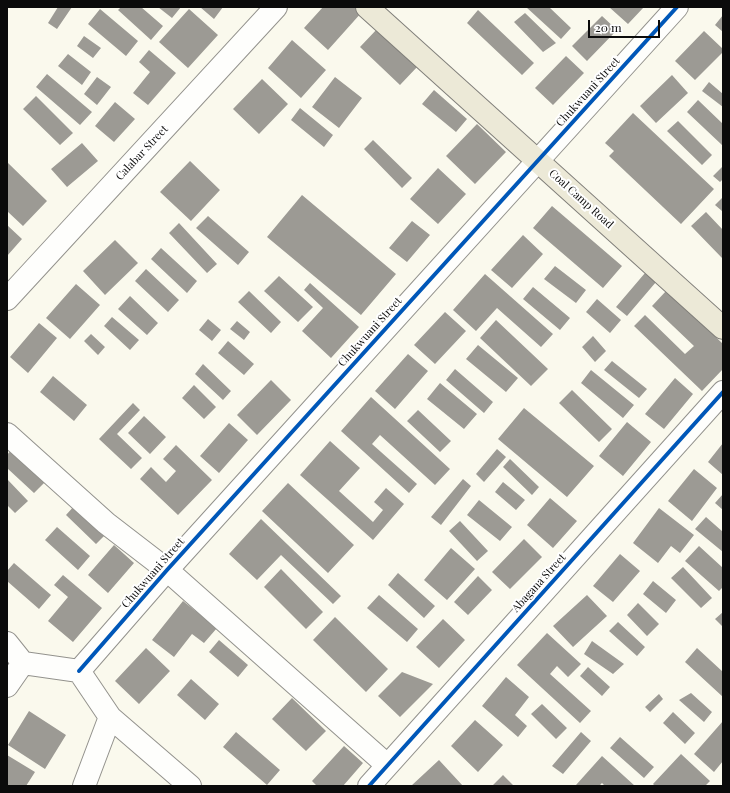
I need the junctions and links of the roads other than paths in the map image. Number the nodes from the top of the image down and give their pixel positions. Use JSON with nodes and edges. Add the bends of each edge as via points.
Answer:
{"nodes":[{"id":1,"x":276,"y":7,"type":"edge"},
{"id":2,"x":367,"y":7,"type":"edge"},
{"id":3,"x":677,"y":7,"type":"edge"},
{"id":4,"x":538,"y":160,"type":"junction"},
{"id":5,"x":7,"y":298,"type":"edge"},
{"id":6,"x":723,"y":328,"type":"edge"},
{"id":7,"x":723,"y":392,"type":"edge"},
{"id":8,"x":7,"y":434,"type":"edge"},
{"id":9,"x":167,"y":570,"type":"junction"},
{"id":10,"x":7,"y":643,"type":"edge"},
{"id":11,"x":23,"y":663,"type":"junction"},
{"id":12,"x":79,"y":671,"type":"junction"},
{"id":13,"x":7,"y":686,"type":"edge"},
{"id":14,"x":110,"y":717,"type":"junction"},
{"id":15,"x":387,"y":765,"type":"junction"},
{"id":16,"x":84,"y":786,"type":"edge"},
{"id":17,"x":190,"y":786,"type":"edge"},
{"id":18,"x":370,"y":786,"type":"edge"}],
"edges":[{"from":1,"to":5,"type":"street","name":"Calabar Street"},
{"from":2,"to":4,"type":"main road","name":"Coal Camp Road"},
{"from":3,"to":4,"type":"street","name":"Chukwuani Street"},
{"from":4,"to":6,"type":"main road","name":"Coal Camp Road"},
{"from":4,"to":9,"type":"street","name":"Chukwuani Street"},
{"from":7,"to":15,"type":"street","name":"Abagana Street"},
{"from":8,"to":9,"type":"street","via":[[106,523]]},
{"from":9,"to":12,"type":"street","name":"Chukwuani Street"},
{"from":9,"to":15,"type":"street"},
{"from":10,"to":11,"type":"street"},
{"from":11,"to":12,"type":"street"},
{"from":11,"to":13,"type":"street"},
{"from":12,"to":14,"type":"street"},
{"from":14,"to":16,"type":"street"},
{"from":14,"to":17,"type":"street"},
{"from":15,"to":18,"type":"street","name":"Abagana Street"}]}
